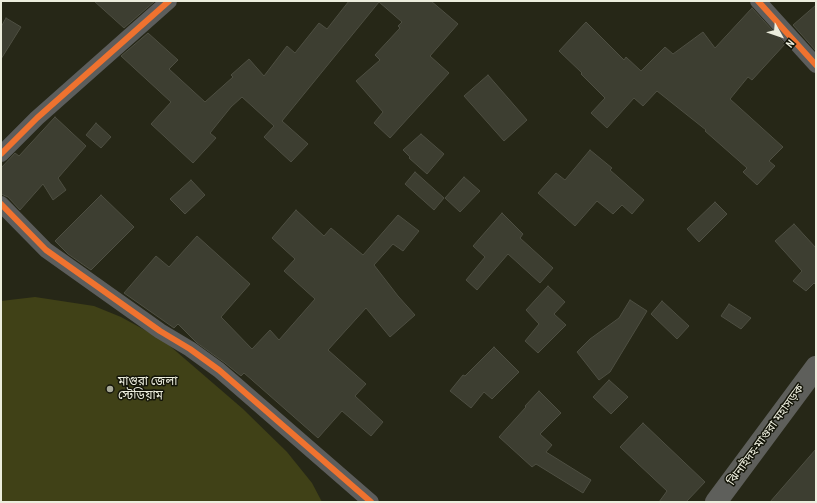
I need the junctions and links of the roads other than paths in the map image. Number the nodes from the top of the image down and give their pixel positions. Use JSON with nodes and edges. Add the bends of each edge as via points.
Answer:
{"nodes":[{"id":1,"x":169,"y":1,"type":"edge"},
{"id":2,"x":758,"y":1,"type":"edge"},
{"id":3,"x":816,"y":65,"type":"edge"},
{"id":4,"x":1,"y":154,"type":"edge"},
{"id":5,"x":1,"y":204,"type":"edge"},
{"id":6,"x":816,"y":367,"type":"edge"},
{"id":7,"x":371,"y":502,"type":"edge"},
{"id":8,"x":716,"y":502,"type":"edge"}],
"edges":[{"from":1,"to":4,"type":"street","via":[[37,118]]},
{"from":2,"to":3,"type":"street"},
{"from":5,"to":7,"type":"street","via":[[46,250],[219,370]]},
{"from":6,"to":8,"type":"highway","name":"ঝিনাইদহ-মাগুরা মহাসড়ক"}]}
